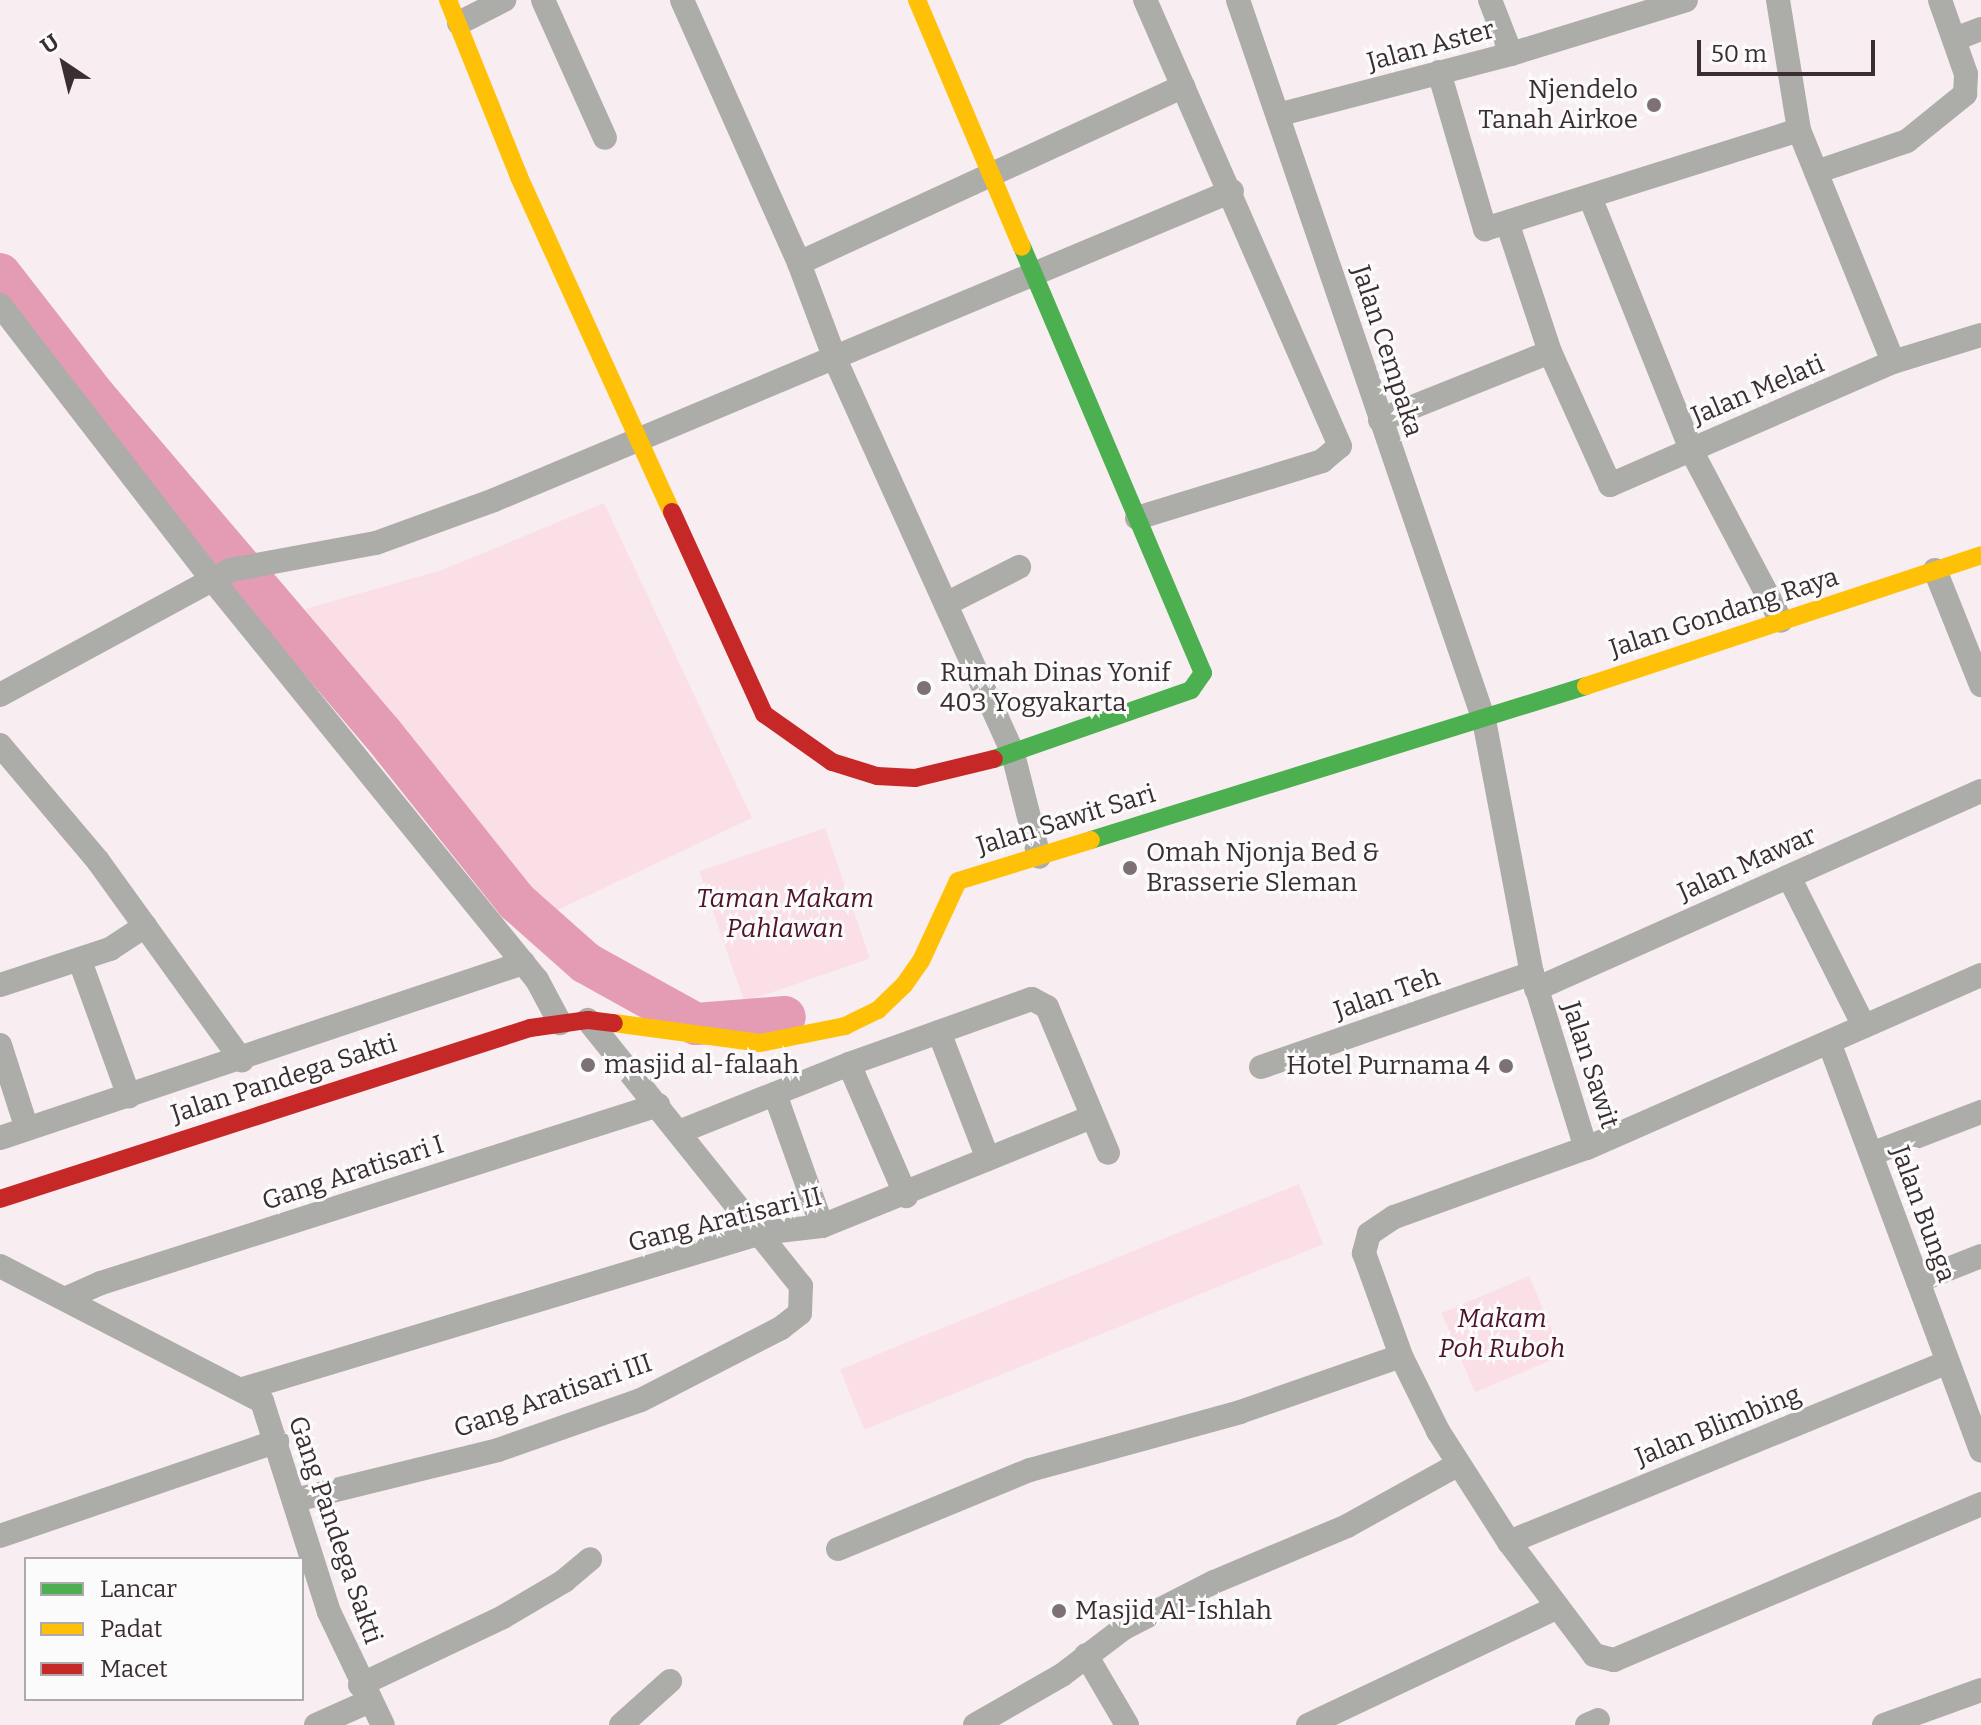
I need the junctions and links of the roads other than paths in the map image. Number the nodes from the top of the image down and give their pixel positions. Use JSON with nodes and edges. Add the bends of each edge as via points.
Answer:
{"nodes":[{"id":1,"x":448,"y":0,"type":"edge"},
{"id":2,"x":504,"y":0,"type":"edge"},
{"id":3,"x":543,"y":0,"type":"edge"},
{"id":4,"x":682,"y":0,"type":"edge"},
{"id":5,"x":917,"y":0,"type":"edge"},
{"id":6,"x":1145,"y":0,"type":"edge"},
{"id":7,"x":1238,"y":0,"type":"edge"},
{"id":8,"x":1490,"y":0,"type":"edge"},
{"id":9,"x":1682,"y":0,"type":"edge"},
{"id":10,"x":1778,"y":0,"type":"edge"},
{"id":11,"x":1940,"y":0,"type":"edge"},
{"id":12,"x":459,"y":23,"type":"junction"},
{"id":13,"x":1981,"y":29,"type":"edge"},
{"id":14,"x":1955,"y":39,"type":"junction"},
{"id":15,"x":1511,"y":54,"type":"junction"},
{"id":16,"x":1439,"y":72,"type":"junction"},
{"id":17,"x":1183,"y":86,"type":"junction"},
{"id":18,"x":1281,"y":114,"type":"junction"},
{"id":19,"x":1799,"y":130,"type":"junction"},
{"id":20,"x":605,"y":138,"type":"dead end"},
{"id":21,"x":990,"y":171,"type":"junction"},
{"id":22,"x":1816,"y":172,"type":"junction"},
{"id":23,"x":1232,"y":191,"type":"junction"},
{"id":24,"x":1590,"y":197,"type":"junction"},
{"id":25,"x":1508,"y":225,"type":"junction"},
{"id":26,"x":799,"y":263,"type":"junction"},
{"id":27,"x":1034,"y":275,"type":"junction"},
{"id":28,"x":0,"y":305,"type":"edge"},
{"id":29,"x":1981,"y":335,"type":"edge"},
{"id":30,"x":1550,"y":352,"type":"junction"},
{"id":31,"x":835,"y":359,"type":"junction"},
{"id":32,"x":1893,"y":362,"type":"junction"},
{"id":33,"x":1380,"y":420,"type":"junction"},
{"id":34,"x":641,"y":437,"type":"junction"},
{"id":35,"x":1691,"y":450,"type":"junction"},
{"id":36,"x":1137,"y":518,"type":"junction"},
{"id":37,"x":1981,"y":555,"type":"edge"},
{"id":38,"x":1019,"y":567,"type":"dead end"},
{"id":39,"x":1935,"y":570,"type":"junction"},
{"id":40,"x":221,"y":574,"type":"junction"},
{"id":41,"x":946,"y":604,"type":"junction"},
{"id":42,"x":1781,"y":621,"type":"junction"},
{"id":43,"x":1981,"y":685,"type":"edge"},
{"id":44,"x":0,"y":695,"type":"edge"},
{"id":45,"x":1484,"y":720,"type":"junction"},
{"id":46,"x":0,"y":745,"type":"edge"},
{"id":47,"x":1013,"y":754,"type":"junction"},
{"id":48,"x":1981,"y":791,"type":"edge"},
{"id":49,"x":1039,"y":857,"type":"junction"},
{"id":50,"x":1789,"y":877,"type":"junction"},
{"id":51,"x":145,"y":926,"type":"junction"},
{"id":52,"x":80,"y":961,"type":"junction"},
{"id":53,"x":523,"y":963,"type":"junction"},
{"id":54,"x":1981,"y":975,"type":"edge"},
{"id":55,"x":1534,"y":981,"type":"junction"},
{"id":56,"x":0,"y":985,"type":"edge"},
{"id":57,"x":588,"y":1020,"type":"junction"},
{"id":58,"x":560,"y":1023,"type":"junction"},
{"id":59,"x":1864,"y":1026,"type":"junction"},
{"id":60,"x":939,"y":1032,"type":"junction"},
{"id":61,"x":1829,"y":1042,"type":"junction"},
{"id":62,"x":0,"y":1045,"type":"edge"},
{"id":63,"x":242,"y":1061,"type":"junction"},
{"id":64,"x":849,"y":1064,"type":"junction"},
{"id":65,"x":1261,"y":1067,"type":"dead end"},
{"id":66,"x":775,"y":1094,"type":"junction"},
{"id":67,"x":129,"y":1096,"type":"junction"},
{"id":68,"x":658,"y":1105,"type":"junction"},
{"id":69,"x":1981,"y":1112,"type":"edge"},
{"id":70,"x":1092,"y":1117,"type":"junction"},
{"id":71,"x":27,"y":1129,"type":"junction"},
{"id":72,"x":679,"y":1132,"type":"junction"},
{"id":73,"x":0,"y":1138,"type":"edge"},
{"id":74,"x":1586,"y":1148,"type":"junction"},
{"id":75,"x":1108,"y":1153,"type":"dead end"},
{"id":76,"x":1871,"y":1154,"type":"junction"},
{"id":77,"x":988,"y":1159,"type":"junction"},
{"id":78,"x":906,"y":1196,"type":"junction"},
{"id":79,"x":0,"y":1199,"type":"edge"},
{"id":80,"x":822,"y":1226,"type":"junction"},
{"id":81,"x":761,"y":1233,"type":"junction"},
{"id":82,"x":1981,"y":1256,"type":"edge"},
{"id":83,"x":0,"y":1266,"type":"edge"},
{"id":84,"x":1918,"y":1281,"type":"junction"},
{"id":85,"x":67,"y":1298,"type":"junction"},
{"id":86,"x":1401,"y":1356,"type":"junction"},
{"id":87,"x":1948,"y":1362,"type":"junction"},
{"id":88,"x":243,"y":1389,"type":"junction"},
{"id":89,"x":277,"y":1441,"type":"junction"},
{"id":90,"x":1981,"y":1451,"type":"edge"},
{"id":91,"x":1457,"y":1465,"type":"junction"},
{"id":92,"x":295,"y":1500,"type":"junction"},
{"id":93,"x":1981,"y":1504,"type":"edge"},
{"id":94,"x":0,"y":1536,"type":"edge"},
{"id":95,"x":1509,"y":1542,"type":"junction"},
{"id":96,"x":838,"y":1549,"type":"dead end"},
{"id":97,"x":590,"y":1559,"type":"dead end"},
{"id":98,"x":308,"y":1560,"type":"edge"},
{"id":99,"x":1558,"y":1607,"type":"junction"},
{"id":100,"x":1086,"y":1655,"type":"junction"},
{"id":101,"x":670,"y":1681,"type":"dead end"},
{"id":102,"x":1981,"y":1690,"type":"edge"},
{"id":103,"x":365,"y":1693,"type":"junction"},
{"id":104,"x":316,"y":1725,"type":"edge"},
{"id":105,"x":383,"y":1725,"type":"edge"},
{"id":106,"x":621,"y":1725,"type":"edge"},
{"id":107,"x":975,"y":1725,"type":"edge"},
{"id":108,"x":1127,"y":1725,"type":"edge"},
{"id":109,"x":1308,"y":1725,"type":"edge"},
{"id":110,"x":1884,"y":1725,"type":"edge"}],
"edges":[{"from":1,"to":12,"type":"main road"},
{"from":2,"to":12,"type":"street"},
{"from":3,"to":20,"type":"street"},
{"from":4,"to":26,"type":"street"},
{"from":5,"to":21,"type":"main road"},
{"from":6,"to":17,"type":"street"},
{"from":7,"to":18,"type":"street","name":"Jalan Cempaka"},
{"from":8,"to":15,"type":"street"},
{"from":9,"to":15,"type":"street","name":"Jalan Aster"},
{"from":10,"to":19,"type":"street"},
{"from":11,"to":14,"type":"street"},
{"from":12,"to":34,"type":"main road","via":[[519,177]]},
{"from":13,"to":14,"type":"street"},
{"from":14,"to":22,"type":"street","via":[[1966,74],[1965,94],[1907,141]]},
{"from":15,"to":16,"type":"street","name":"Jalan Aster"},
{"from":16,"to":18,"type":"street","name":"Jalan Aster"},
{"from":16,"to":25,"type":"street","via":[[1485,229]]},
{"from":17,"to":21,"type":"street"},
{"from":17,"to":23,"type":"street"},
{"from":18,"to":33,"type":"street","name":"Jalan Cempaka"},
{"from":19,"to":22,"type":"street"},
{"from":19,"to":24,"type":"street"},
{"from":21,"to":26,"type":"street"},
{"from":21,"to":27,"type":"main road"},
{"from":22,"to":32,"type":"street"},
{"from":23,"to":27,"type":"street"},
{"from":23,"to":36,"type":"street","via":[[1340,446],[1322,461]]},
{"from":24,"to":25,"type":"street"},
{"from":24,"to":35,"type":"street"},
{"from":25,"to":30,"type":"street"},
{"from":26,"to":31,"type":"street"},
{"from":27,"to":31,"type":"street"},
{"from":27,"to":36,"type":"main road"},
{"from":28,"to":40,"type":"street"},
{"from":29,"to":32,"type":"street","name":"Jalan Melati"},
{"from":30,"to":33,"type":"street"},
{"from":30,"to":35,"type":"street","via":[[1605,483],[1618,485]]},
{"from":31,"to":34,"type":"street"},
{"from":31,"to":41,"type":"street"},
{"from":32,"to":35,"type":"street","name":"Jalan Melati"},
{"from":33,"to":45,"type":"street","name":"Jalan Cempaka"},
{"from":34,"to":40,"type":"street","via":[[376,543]]},
{"from":34,"to":47,"type":"main road","via":[[739,668],[764,714],[780,728],[832,762],[877,776],[915,778]]},
{"from":35,"to":42,"type":"street","name":"Jalan Melati"},
{"from":36,"to":47,"type":"main road","via":[[1200,660],[1203,673],[1197,685]]},
{"from":37,"to":39,"type":"main road","name":"Jalan Gondang Raya"},
{"from":38,"to":41,"type":"street"},
{"from":39,"to":42,"type":"main road","name":"Jalan Gondang Raya"},
{"from":39,"to":43,"type":"street"},
{"from":40,"to":44,"type":"street"},
{"from":40,"to":53,"type":"street"},
{"from":41,"to":47,"type":"street"},
{"from":42,"to":45,"type":"main road","name":"Jalan Gondang Raya"},
{"from":45,"to":49,"type":"main road","name":"Jalan Sawit Sari"},
{"from":45,"to":55,"type":"street","name":"Jalan Sawit"},
{"from":46,"to":51,"type":"street"},
{"from":47,"to":49,"type":"street"},
{"from":48,"to":50,"type":"street","name":"Jalan Mawar"},
{"from":49,"to":57,"type":"main road","name":"Jalan Sawit Sari","via":[[958,881],[921,961],[904,985],[878,1010],[845,1026],[760,1043]]},
{"from":50,"to":55,"type":"street","name":"Jalan Mawar"},
{"from":50,"to":59,"type":"street"},
{"from":51,"to":52,"type":"street","via":[[127,941]]},
{"from":51,"to":63,"type":"street"},
{"from":52,"to":56,"type":"street"},
{"from":52,"to":67,"type":"street"},
{"from":53,"to":58,"type":"street"},
{"from":53,"to":63,"type":"street"},
{"from":54,"to":59,"type":"street","name":"Jalan Sawit"},
{"from":55,"to":65,"type":"street","name":"Jalan Teh"},
{"from":55,"to":74,"type":"street","name":"Jalan Sawit"},
{"from":57,"to":58,"type":"main road","name":"Jalan Pandega Sakti"},
{"from":57,"to":68,"type":"street"},
{"from":58,"to":79,"type":"main road","name":"Jalan Pandega Sakti","via":[[505,1034]]},
{"from":59,"to":61,"type":"street","name":"Jalan Sawit"},
{"from":60,"to":64,"type":"street"},
{"from":60,"to":70,"type":"street","via":[[1014,1002],[1040,1003],[1047,1007]]},
{"from":60,"to":77,"type":"street"},
{"from":61,"to":74,"type":"street","name":"Jalan Sawit"},
{"from":61,"to":76,"type":"street","name":"Jalan Bunga"},
{"from":62,"to":71,"type":"street"},
{"from":63,"to":67,"type":"street"},
{"from":64,"to":66,"type":"street"},
{"from":64,"to":78,"type":"street"},
{"from":66,"to":72,"type":"street"},
{"from":66,"to":80,"type":"street"},
{"from":67,"to":71,"type":"street"},
{"from":68,"to":72,"type":"street"},
{"from":68,"to":85,"type":"street","name":"Gang Aratisari I"},
{"from":69,"to":76,"type":"street"},
{"from":70,"to":75,"type":"street"},
{"from":70,"to":77,"type":"street","name":"Gang Aratisari II"},
{"from":71,"to":73,"type":"street"},
{"from":72,"to":81,"type":"street"},
{"from":74,"to":86,"type":"street","via":[[1394,1217],[1369,1234],[1366,1264]]},
{"from":76,"to":84,"type":"street","name":"Jalan Bunga"},
{"from":77,"to":78,"type":"street","name":"Gang Aratisari II"},
{"from":78,"to":80,"type":"street","name":"Gang Aratisari II"},
{"from":80,"to":81,"type":"street","name":"Gang Aratisari II"},
{"from":81,"to":88,"type":"street","name":"Gang Aratisari II"},
{"from":81,"to":92,"type":"street","name":"Gang Aratisari III","via":[[801,1286],[804,1299],[800,1313],[781,1328],[641,1400],[498,1450]]},
{"from":82,"to":84,"type":"street"},
{"from":83,"to":85,"type":"street","name":"Gang Pandega Sakti"},
{"from":84,"to":87,"type":"street","name":"Jalan Bunga"},
{"from":85,"to":88,"type":"street","name":"Gang Pandega Sakti"},
{"from":86,"to":91,"type":"street"},
{"from":86,"to":96,"type":"street","via":[[1240,1412],[1030,1470]]},
{"from":87,"to":90,"type":"street","name":"Jalan Bunga"},
{"from":87,"to":95,"type":"street","name":"Jalan Blimbing"},
{"from":88,"to":89,"type":"street","name":"Gang Pandega Sakti","via":[[262,1401]]},
{"from":89,"to":92,"type":"street","name":"Gang Pandega Sakti"},
{"from":89,"to":94,"type":"street"},
{"from":91,"to":95,"type":"street"},
{"from":91,"to":100,"type":"street","via":[[1347,1526],[1214,1582],[1124,1628]]},
{"from":92,"to":98,"type":"street","name":"Gang Pandega Sakti"},
{"from":93,"to":99,"type":"street","via":[[1614,1660],[1594,1655]]},
{"from":95,"to":99,"type":"street"},
{"from":97,"to":103,"type":"street","via":[[564,1581]]},
{"from":98,"to":103,"type":"street","name":"Gang Pandega Sakti"},
{"from":99,"to":109,"type":"street"},
{"from":100,"to":107,"type":"street","via":[[1062,1675]]},
{"from":100,"to":108,"type":"street"},
{"from":101,"to":106,"type":"street"},
{"from":102,"to":110,"type":"street"},
{"from":103,"to":104,"type":"street"},
{"from":103,"to":105,"type":"street","name":"Gang Pandega Sakti"}]}
